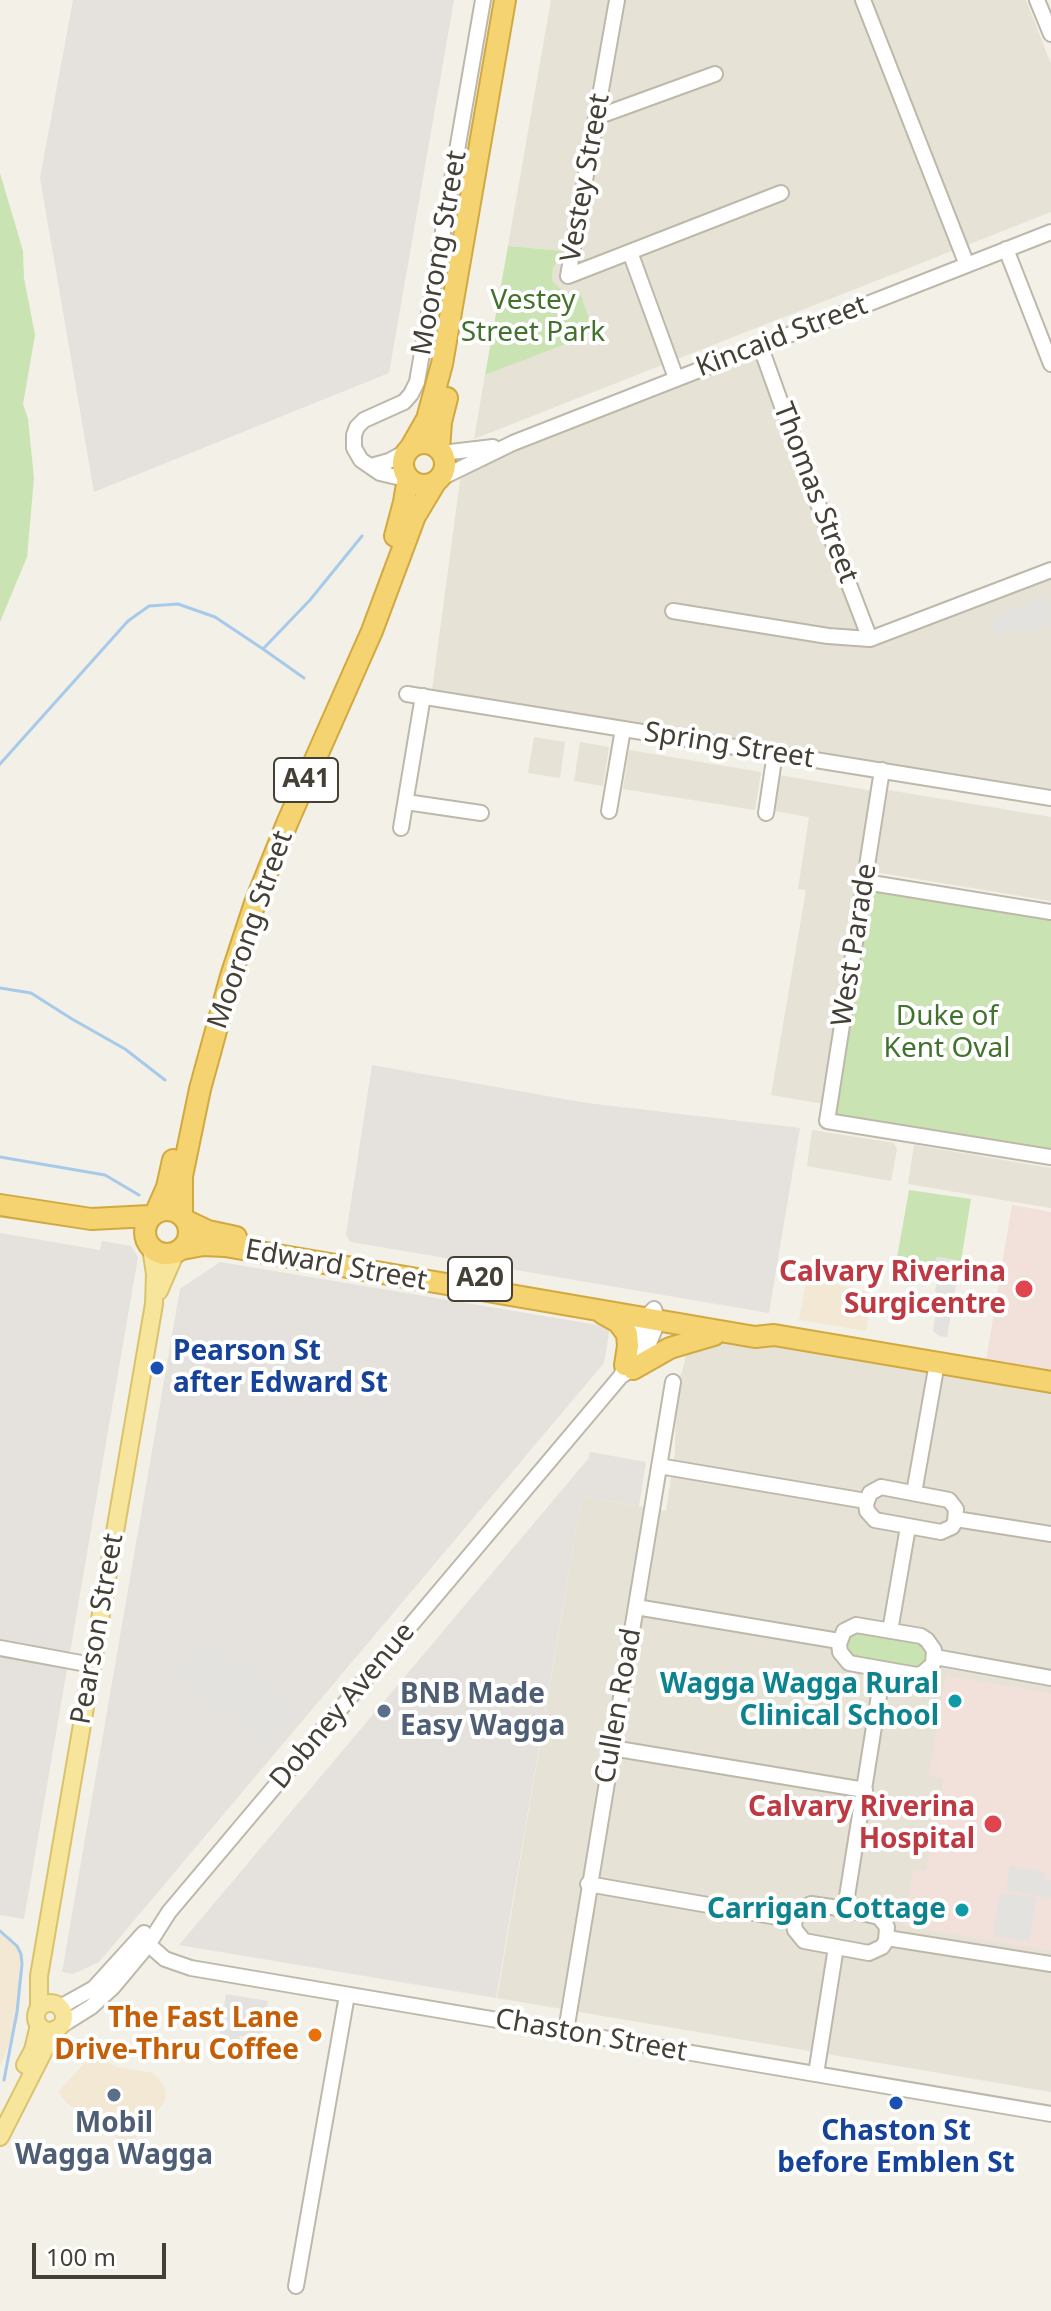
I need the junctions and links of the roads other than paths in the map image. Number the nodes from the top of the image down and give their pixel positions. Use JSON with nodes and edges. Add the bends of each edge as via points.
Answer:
{"nodes":[{"id":1,"x":483,"y":0,"type":"edge"},
{"id":2,"x":505,"y":0,"type":"edge"},
{"id":3,"x":518,"y":0,"type":"edge"},
{"id":4,"x":617,"y":0,"type":"edge"},
{"id":5,"x":863,"y":0,"type":"edge"},
{"id":6,"x":1037,"y":0,"type":"edge"},
{"id":7,"x":1051,"y":34,"type":"edge"},
{"id":8,"x":715,"y":74,"type":"dead end"},
{"id":9,"x":597,"y":117,"type":"junction"},
{"id":10,"x":781,"y":193,"type":"dead end"},
{"id":11,"x":1051,"y":232,"type":"edge"},
{"id":12,"x":1006,"y":249,"type":"junction"},
{"id":13,"x":630,"y":252,"type":"junction"},
{"id":14,"x":967,"y":265,"type":"junction"},
{"id":15,"x":760,"y":345,"type":"junction"},
{"id":16,"x":1051,"y":364,"type":"edge"},
{"id":17,"x":676,"y":378,"type":"junction"},
{"id":18,"x":513,"y":443,"type":"junction"},
{"id":19,"x":409,"y":449,"type":"junction"},
{"id":20,"x":440,"y":451,"type":"junction"},
{"id":21,"x":371,"y":466,"type":"junction"},
{"id":22,"x":407,"y":477,"type":"junction"},
{"id":23,"x":436,"y":480,"type":"junction"},
{"id":24,"x":1051,"y":570,"type":"edge"},
{"id":25,"x":673,"y":611,"type":"dead end"},
{"id":26,"x":870,"y":639,"type":"junction"},
{"id":27,"x":407,"y":694,"type":"dead end"},
{"id":28,"x":423,"y":696,"type":"junction"},
{"id":29,"x":623,"y":729,"type":"junction"},
{"id":30,"x":775,"y":753,"type":"junction"},
{"id":31,"x":882,"y":770,"type":"junction"},
{"id":32,"x":1051,"y":798,"type":"edge"},
{"id":33,"x":406,"y":802,"type":"junction"},
{"id":34,"x":609,"y":811,"type":"dead end"},
{"id":35,"x":481,"y":813,"type":"dead end"},
{"id":36,"x":766,"y":813,"type":"dead end"},
{"id":37,"x":401,"y":828,"type":"dead end"},
{"id":38,"x":865,"y":882,"type":"junction"},
{"id":39,"x":1051,"y":912,"type":"edge"},
{"id":40,"x":1051,"y":1157,"type":"edge"},
{"id":41,"x":0,"y":1205,"type":"edge"},
{"id":42,"x":153,"y":1214,"type":"junction"},
{"id":43,"x":184,"y":1218,"type":"junction"},
{"id":44,"x":91,"y":1219,"type":"junction"},
{"id":45,"x":149,"y":1245,"type":"junction"},
{"id":46,"x":179,"y":1251,"type":"junction"},
{"id":47,"x":154,"y":1304,"type":"junction"},
{"id":48,"x":597,"y":1311,"type":"junction"},
{"id":49,"x":652,"y":1316,"type":"junction"},
{"id":50,"x":726,"y":1332,"type":"junction"},
{"id":51,"x":774,"y":1335,"type":"junction"},
{"id":52,"x":937,"y":1363,"type":"junction"},
{"id":53,"x":626,"y":1370,"type":"junction"},
{"id":54,"x":673,"y":1382,"type":"dead end"},
{"id":55,"x":1051,"y":1382,"type":"edge"},
{"id":56,"x":659,"y":1466,"type":"junction"},
{"id":57,"x":914,"y":1493,"type":"junction"},
{"id":58,"x":866,"y":1501,"type":"junction"},
{"id":59,"x":956,"y":1519,"type":"junction"},
{"id":60,"x":908,"y":1527,"type":"junction"},
{"id":61,"x":1051,"y":1534,"type":"edge"},
{"id":62,"x":636,"y":1607,"type":"junction"},
{"id":63,"x":890,"y":1631,"type":"junction"},
{"id":64,"x":839,"y":1641,"type":"junction"},
{"id":65,"x":0,"y":1648,"type":"edge"},
{"id":66,"x":935,"y":1657,"type":"junction"},
{"id":67,"x":92,"y":1665,"type":"junction"},
{"id":68,"x":883,"y":1670,"type":"junction"},
{"id":69,"x":1051,"y":1678,"type":"edge"},
{"id":70,"x":612,"y":1748,"type":"junction"},
{"id":71,"x":865,"y":1790,"type":"junction"},
{"id":72,"x":588,"y":1884,"type":"junction"},
{"id":73,"x":845,"y":1909,"type":"junction"},
{"id":74,"x":794,"y":1920,"type":"junction"},
{"id":75,"x":887,"y":1938,"type":"junction"},
{"id":76,"x":144,"y":1941,"type":"junction"},
{"id":77,"x":836,"y":1947,"type":"junction"},
{"id":78,"x":42,"y":1955,"type":"junction"},
{"id":79,"x":1051,"y":1964,"type":"edge"},
{"id":80,"x":347,"y":1995,"type":"junction"},
{"id":81,"x":59,"y":2006,"type":"junction"},
{"id":82,"x":48,"y":2022,"type":"junction"},
{"id":83,"x":566,"y":2031,"type":"junction"},
{"id":84,"x":816,"y":2074,"type":"junction"},
{"id":85,"x":0,"y":2112,"type":"edge"},
{"id":86,"x":1051,"y":2114,"type":"edge"},
{"id":87,"x":0,"y":2137,"type":"edge"},
{"id":88,"x":296,"y":2286,"type":"dead end"}],
"edges":[{"from":1,"to":21,"type":"street","name":"Moorong Street","via":[[418,378],[404,402],[357,427],[354,448]]},
{"from":2,"to":19,"type":"highway","name":"Moorong Street","number":"A41","via":[[442,364],[430,410]]},
{"from":3,"to":20,"type":"highway","name":"Moorong Street","number":"A41"},
{"from":4,"to":9,"type":"street","name":"Vestey Street"},
{"from":5,"to":14,"type":"street"},
{"from":6,"to":7,"type":"street"},
{"from":8,"to":9,"type":"street"},
{"from":9,"to":13,"type":"street","name":"Vestey Street","via":[[568,276]]},
{"from":10,"to":13,"type":"street","name":"Vestey Street"},
{"from":11,"to":12,"type":"street","name":"Kincaid Street"},
{"from":12,"to":14,"type":"street","name":"Kincaid Street"},
{"from":12,"to":16,"type":"street"},
{"from":13,"to":17,"type":"street"},
{"from":14,"to":15,"type":"street","name":"Kincaid Street"},
{"from":15,"to":17,"type":"street","name":"Kincaid Street"},
{"from":15,"to":26,"type":"street","name":"Thomas Street"},
{"from":17,"to":18,"type":"street","name":"Kincaid Street"},
{"from":18,"to":20,"type":"street","name":"Kincaid Street"},
{"from":18,"to":23,"type":"street","name":"Kincaid Street"},
{"from":19,"to":20,"type":"highway","via":[[426,443]]},
{"from":19,"to":21,"type":"street"},
{"from":19,"to":22,"type":"highway","number":"A41","via":[[402,464]]},
{"from":20,"to":23,"type":"highway","number":"A41","via":[[445,467]]},
{"from":21,"to":22,"type":"street","via":[[389,476]]},
{"from":22,"to":23,"type":"highway","via":[[420,484]]},
{"from":22,"to":42,"type":"highway","name":"Moorong Street","number":"A41","via":[[397,529],[360,627],[239,909],[188,1086],[167,1187]]},
{"from":23,"to":43,"type":"highway","name":"Moorong Street","number":"A41","via":[[415,516],[250,918],[200,1089],[182,1176]]},
{"from":24,"to":26,"type":"street"},
{"from":25,"to":26,"type":"street"},
{"from":27,"to":28,"type":"street","name":"Spring Street"},
{"from":28,"to":29,"type":"street","name":"Spring Street"},
{"from":28,"to":33,"type":"street"},
{"from":29,"to":30,"type":"street","name":"Spring Street"},
{"from":29,"to":34,"type":"street"},
{"from":30,"to":31,"type":"street","name":"Spring Street"},
{"from":30,"to":36,"type":"street"},
{"from":31,"to":32,"type":"street","name":"Spring Street"},
{"from":31,"to":38,"type":"street","name":"West Parade"},
{"from":33,"to":35,"type":"street"},
{"from":33,"to":37,"type":"street"},
{"from":38,"to":39,"type":"street"},
{"from":38,"to":40,"type":"street","name":"West Parade","via":[[827,1121]]},
{"from":41,"to":44,"type":"highway","number":"A20"},
{"from":42,"to":43,"type":"highway","number":"A20","via":[[166,1209]]},
{"from":42,"to":44,"type":"highway","number":"A20"},
{"from":42,"to":45,"type":"highway","number":"A41","via":[[144,1228]]},
{"from":43,"to":46,"type":"highway","number":"A41","via":[[188,1236]]},
{"from":43,"to":49,"type":"highway","name":"Edward Street","number":"A20","via":[[219,1234]]},
{"from":44,"to":45,"type":"highway","number":"A20"},
{"from":45,"to":46,"type":"highway","number":"A20","via":[[163,1254]]},
{"from":45,"to":47,"type":"main road","name":"Pearson Street"},
{"from":46,"to":47,"type":"main road","name":"Pearson Street"},
{"from":46,"to":48,"type":"highway","name":"Edward Street","number":"A20","via":[[225,1246]]},
{"from":47,"to":67,"type":"main road","name":"Pearson Street"},
{"from":48,"to":49,"type":"highway","name":"Edward Street","number":"A20"},
{"from":48,"to":53,"type":"highway","via":[[618,1322],[627,1334]]},
{"from":49,"to":50,"type":"highway","name":"Edward Street","number":"A20"},
{"from":49,"to":51,"type":"highway","name":"Edward Street","number":"A20","via":[[757,1326]]},
{"from":49,"to":53,"type":"street","name":"Dobney Avenue","via":[[644,1356]]},
{"from":50,"to":51,"type":"highway","name":"Edward Street","number":"A20"},
{"from":50,"to":53,"type":"highway","via":[[670,1348]]},
{"from":51,"to":52,"type":"highway","name":"Edward Street","number":"A20"},
{"from":52,"to":55,"type":"highway","name":"Edward Street","number":"A20"},
{"from":52,"to":57,"type":"street"},
{"from":53,"to":76,"type":"street","name":"Dobney Avenue"},
{"from":54,"to":56,"type":"street","name":"Cullen Road"},
{"from":56,"to":58,"type":"street"},
{"from":56,"to":62,"type":"street","name":"Cullen Road"},
{"from":57,"to":58,"type":"street","via":[[881,1487]]},
{"from":57,"to":59,"type":"street","via":[[949,1500]]},
{"from":58,"to":60,"type":"street","via":[[875,1520]]},
{"from":59,"to":60,"type":"street","via":[[941,1532]]},
{"from":59,"to":61,"type":"street"},
{"from":60,"to":63,"type":"street"},
{"from":62,"to":64,"type":"street"},
{"from":62,"to":70,"type":"street","name":"Cullen Road"},
{"from":63,"to":64,"type":"street","via":[[856,1625]]},
{"from":63,"to":66,"type":"street","via":[[921,1636]]},
{"from":64,"to":68,"type":"street","via":[[849,1663]]},
{"from":65,"to":67,"type":"street"},
{"from":66,"to":68,"type":"street","via":[[929,1669],[917,1675]]},
{"from":66,"to":69,"type":"street"},
{"from":67,"to":78,"type":"main road","name":"Pearson Street"},
{"from":68,"to":71,"type":"street"},
{"from":70,"to":71,"type":"street"},
{"from":70,"to":72,"type":"street","name":"Cullen Road"},
{"from":71,"to":73,"type":"street"},
{"from":72,"to":74,"type":"street"},
{"from":72,"to":83,"type":"street","name":"Cullen Road"},
{"from":73,"to":74,"type":"street","via":[[811,1904]]},
{"from":73,"to":75,"type":"street","via":[[879,1917]]},
{"from":74,"to":77,"type":"street","via":[[804,1941]]},
{"from":75,"to":77,"type":"street","via":[[869,1953]]},
{"from":75,"to":79,"type":"street"},
{"from":76,"to":80,"type":"street","name":"Chaston Street","via":[[165,1959],[191,1968]]},
{"from":76,"to":81,"type":"street","via":[[94,1988]]},
{"from":76,"to":82,"type":"street","via":[[103,1997],[82,2014]]},
{"from":77,"to":84,"type":"street"},
{"from":78,"to":81,"type":"main road","name":"Pearson Street"},
{"from":78,"to":82,"type":"main road","name":"Pearson Street","via":[[39,1976]]},
{"from":80,"to":83,"type":"street","name":"Chaston Street"},
{"from":80,"to":88,"type":"street"},
{"from":81,"to":82,"type":"main road","name":"Pearson Street","via":[[64,2019]]},
{"from":82,"to":85,"type":"main road"},
{"from":82,"to":87,"type":"main road"},
{"from":83,"to":84,"type":"street","name":"Chaston Street"},
{"from":84,"to":86,"type":"street","name":"Chaston Street"}]}
